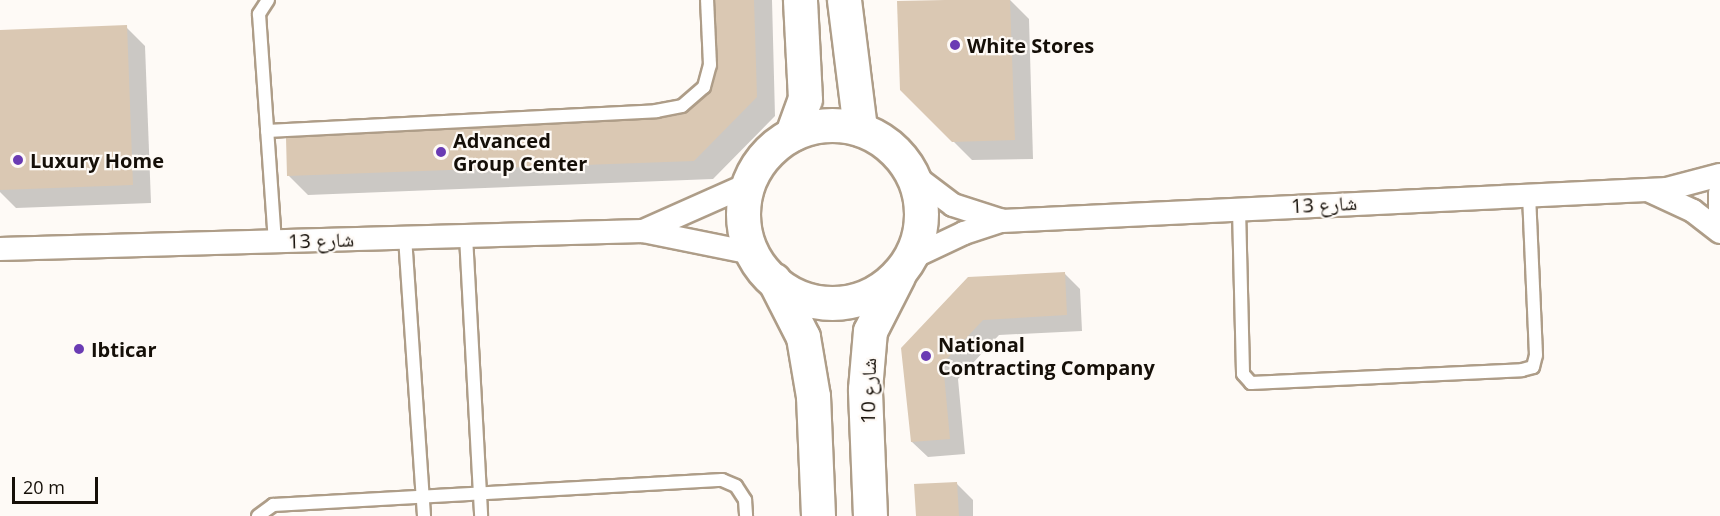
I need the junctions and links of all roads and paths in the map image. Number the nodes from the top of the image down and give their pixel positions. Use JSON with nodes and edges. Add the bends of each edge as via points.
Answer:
{"nodes":[{"id":1,"x":268,"y":0,"type":"edge"},
{"id":2,"x":707,"y":0,"type":"edge"},
{"id":3,"x":800,"y":0,"type":"edge"},
{"id":4,"x":844,"y":0,"type":"edge"},
{"id":5,"x":860,"y":129,"type":"junction"},
{"id":6,"x":267,"y":131,"type":"junction"},
{"id":7,"x":792,"y":134,"type":"junction"},
{"id":8,"x":912,"y":174,"type":"junction"},
{"id":9,"x":1720,"y":175,"type":"edge"},
{"id":10,"x":747,"y":185,"type":"junction"},
{"id":11,"x":1646,"y":189,"type":"junction"},
{"id":12,"x":1529,"y":193,"type":"junction"},
{"id":13,"x":1720,"y":194,"type":"edge"},
{"id":14,"x":1239,"y":209,"type":"junction"},
{"id":15,"x":1720,"y":215,"type":"edge"},
{"id":16,"x":1002,"y":220,"type":"junction"},
{"id":17,"x":643,"y":231,"type":"junction"},
{"id":18,"x":1720,"y":232,"type":"edge"},
{"id":19,"x":466,"y":236,"type":"junction"},
{"id":20,"x":405,"y":237,"type":"junction"},
{"id":21,"x":275,"y":242,"type":"junction"},
{"id":22,"x":0,"y":249,"type":"edge"},
{"id":23,"x":753,"y":253,"type":"junction"},
{"id":24,"x":904,"y":266,"type":"junction"},
{"id":25,"x":774,"y":280,"type":"junction"},
{"id":26,"x":480,"y":494,"type":"junction"},
{"id":27,"x":423,"y":496,"type":"junction"},
{"id":28,"x":258,"y":516,"type":"edge"},
{"id":29,"x":424,"y":516,"type":"edge"},
{"id":30,"x":481,"y":516,"type":"edge"},
{"id":31,"x":746,"y":516,"type":"edge"},
{"id":32,"x":818,"y":516,"type":"edge"},
{"id":33,"x":870,"y":516,"type":"edge"}],
"edges":[{"from":1,"to":6,"type":"lane","via":[[259,14]]},
{"from":2,"to":6,"type":"lane","via":[[710,66],[704,87],[682,106],[656,111]]},
{"from":3,"to":7,"type":"street","via":[[805,99]]},
{"from":4,"to":5,"type":"street"},
{"from":5,"to":7,"type":"street","via":[[825,125]]},
{"from":5,"to":8,"type":"street","via":[[890,147]]},
{"from":6,"to":21,"type":"lane"},
{"from":7,"to":10,"type":"street","via":[[765,155]]},
{"from":8,"to":16,"type":"street","name":"شارع 13","via":[[953,205]]},
{"from":8,"to":24,"type":"street","via":[[921,225]]},
{"from":9,"to":11,"type":"street","name":"شارع 13","via":[[1688,186]]},
{"from":10,"to":17,"type":"street","name":"شارع 13"},
{"from":10,"to":23,"type":"street","via":[[743,219]]},
{"from":11,"to":12,"type":"street","name":"شارع 13"},
{"from":11,"to":18,"type":"street","name":"شارع 13","via":[[1693,211]]},
{"from":12,"to":14,"type":"street","name":"شارع 13"},
{"from":12,"to":14,"type":"lane","via":[[1536,355],[1533,367],[1522,370],[1251,383],[1244,374]]},
{"from":13,"to":15,"type":"street"},
{"from":14,"to":16,"type":"street","name":"شارع 13"},
{"from":16,"to":24,"type":"street","name":"شارع 13","via":[[964,233]]},
{"from":17,"to":19,"type":"street","name":"شارع 13"},
{"from":17,"to":23,"type":"street","name":"شارع 13"},
{"from":19,"to":20,"type":"street","name":"شارع 13"},
{"from":19,"to":26,"type":"lane"},
{"from":20,"to":21,"type":"street","name":"شارع 13"},
{"from":20,"to":27,"type":"lane"},
{"from":21,"to":22,"type":"street","name":"شارع 13"},
{"from":23,"to":25,"type":"street"},
{"from":24,"to":25,"type":"street","via":[[872,294],[838,303],[803,298]]},
{"from":24,"to":33,"type":"street","name":"شارع 10","via":[[870,331],[865,389]]},
{"from":25,"to":32,"type":"street","via":[[805,349],[813,396]]},
{"from":26,"to":27,"type":"lane"},
{"from":26,"to":30,"type":"lane"},
{"from":26,"to":31,"type":"lane","via":[[722,480],[735,486],[746,500]]},
{"from":27,"to":28,"type":"lane","via":[[273,505]]},
{"from":27,"to":29,"type":"lane"}]}
